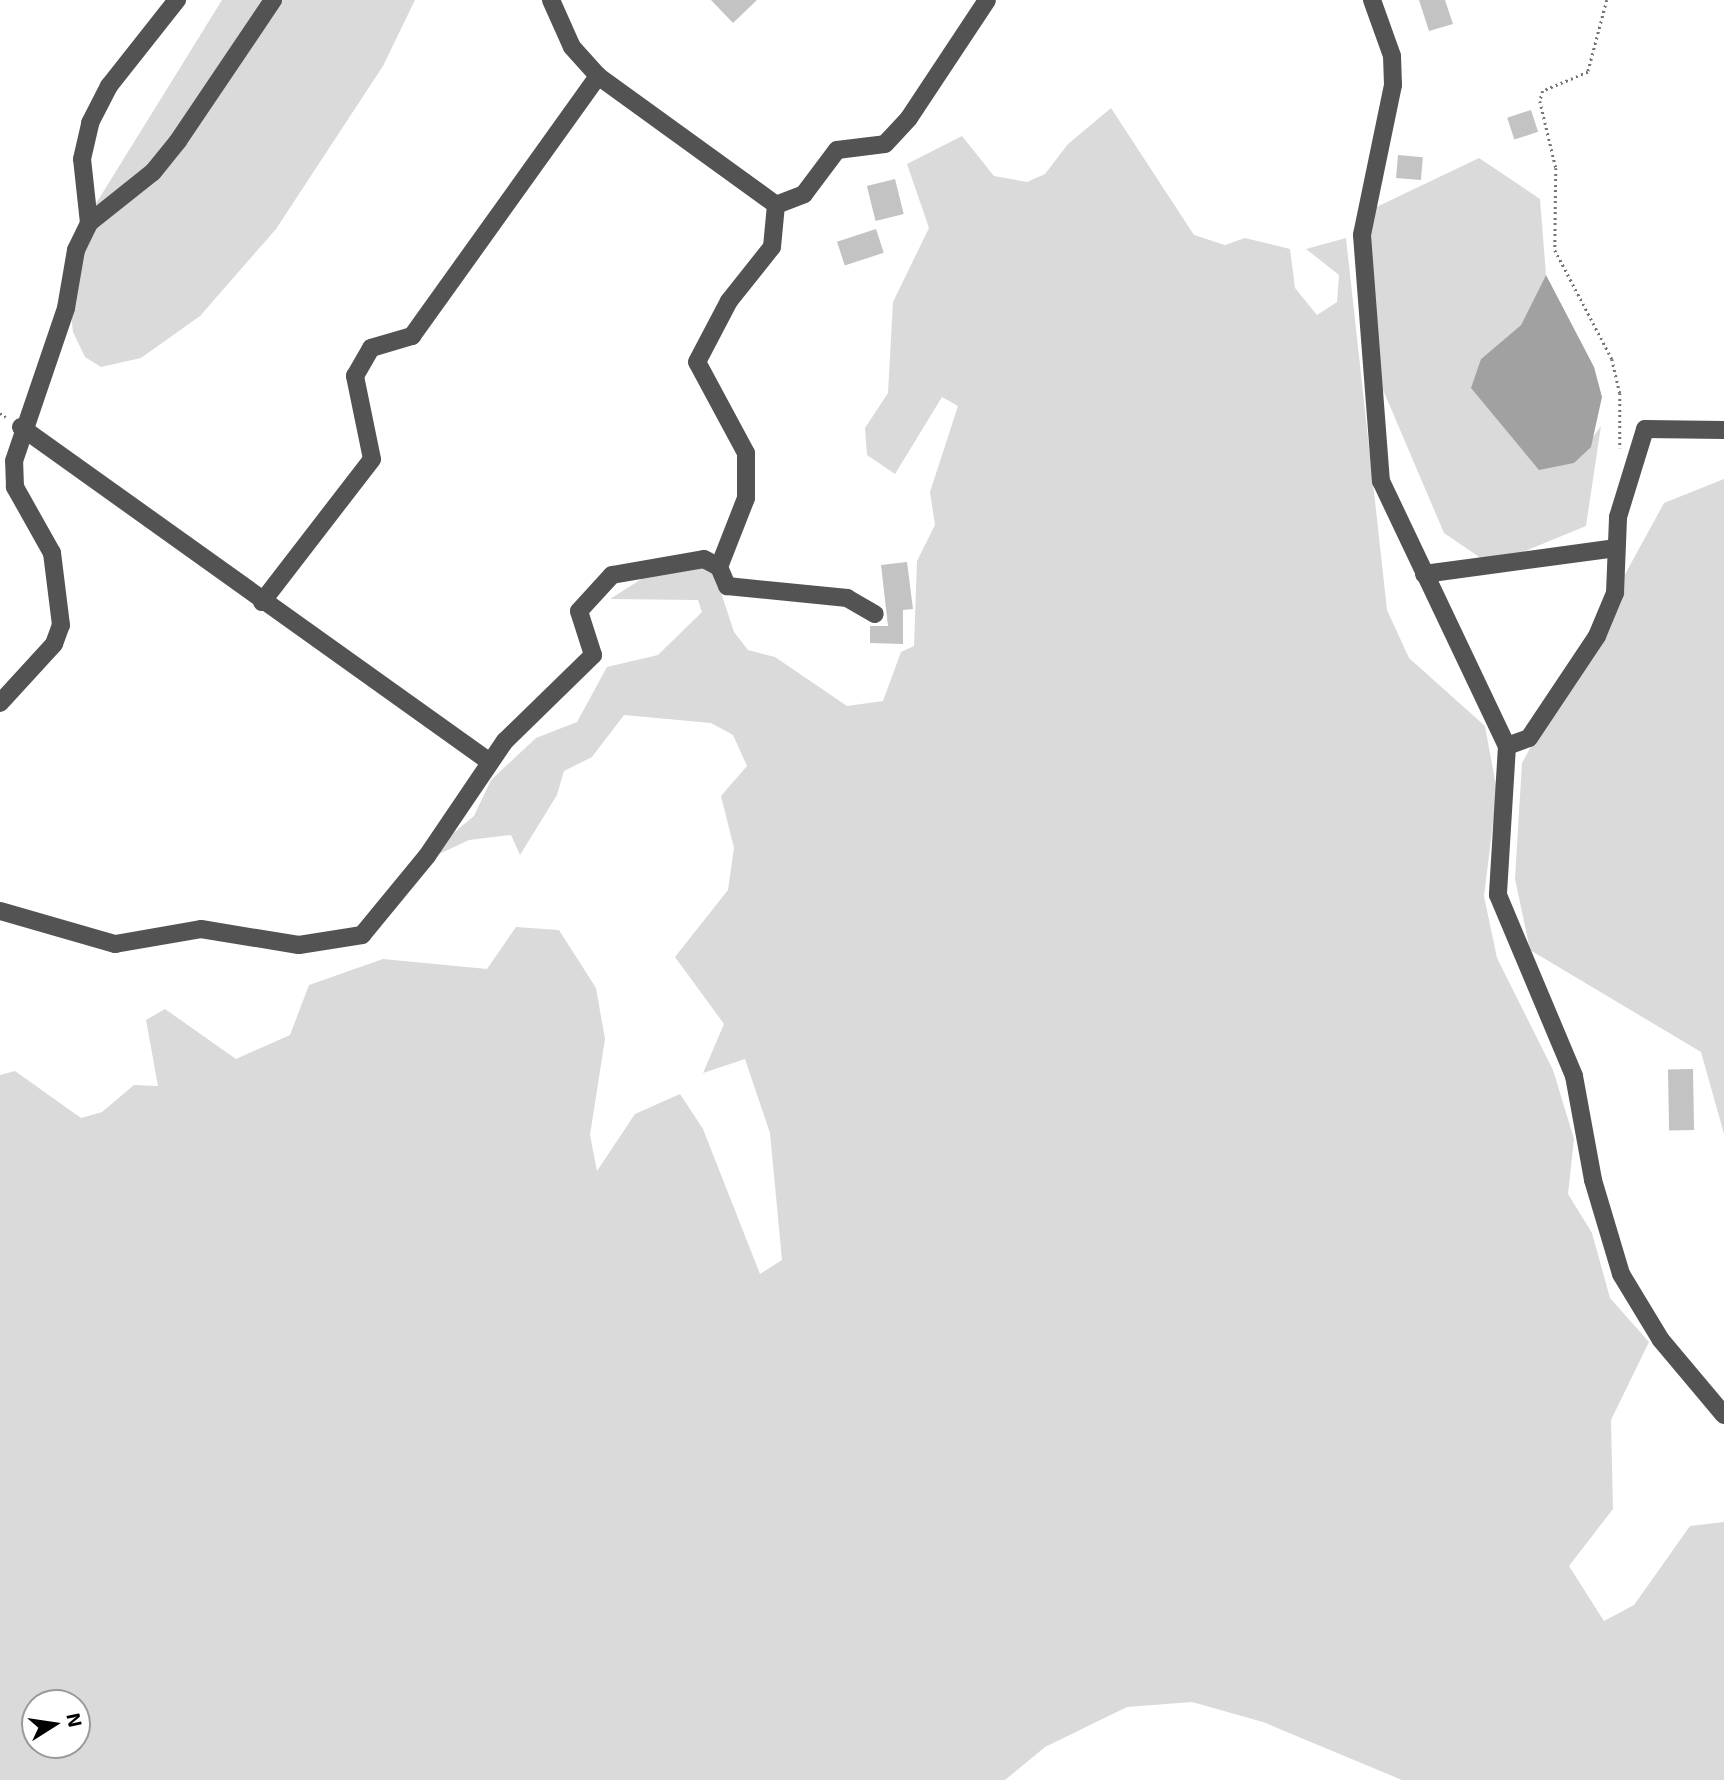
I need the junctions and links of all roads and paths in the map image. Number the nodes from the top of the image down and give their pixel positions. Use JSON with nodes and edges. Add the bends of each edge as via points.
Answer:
{"nodes":[{"id":1,"x":177,"y":0,"type":"edge"},
{"id":2,"x":273,"y":0,"type":"edge"},
{"id":3,"x":551,"y":0,"type":"edge"},
{"id":4,"x":987,"y":0,"type":"edge"},
{"id":5,"x":1372,"y":0,"type":"edge"},
{"id":6,"x":1607,"y":0,"type":"edge"},
{"id":7,"x":598,"y":76,"type":"junction"},
{"id":8,"x":776,"y":205,"type":"junction"},
{"id":9,"x":89,"y":223,"type":"junction"},
{"id":10,"x":21,"y":427,"type":"junction"},
{"id":11,"x":1724,"y":430,"type":"edge"},
{"id":12,"x":1619,"y":463,"type":"dead end"},
{"id":13,"x":1616,"y":548,"type":"junction"},
{"id":14,"x":719,"y":567,"type":"junction"},
{"id":15,"x":1424,"y":574,"type":"junction"},
{"id":16,"x":262,"y":603,"type":"junction"},
{"id":17,"x":875,"y":614,"type":"dead end"},
{"id":18,"x":0,"y":703,"type":"edge"},
{"id":19,"x":1507,"y":746,"type":"junction"},
{"id":20,"x":490,"y":762,"type":"junction"},
{"id":21,"x":0,"y":911,"type":"edge"},
{"id":22,"x":1724,"y":1415,"type":"edge"}],
"edges":[{"from":1,"to":9,"type":"street","via":[[109,86],[90,123],[82,159]]},
{"from":2,"to":9,"type":"street","via":[[153,172]]},
{"from":3,"to":7,"type":"street","via":[[572,47]]},
{"from":4,"to":8,"type":"street","via":[[909,118],[885,144],[837,150],[804,194]]},
{"from":5,"to":15,"type":"street","via":[[1386,33],[1393,85],[1362,235],[1376,440],[1390,508]]},
{"from":6,"to":12,"type":"path","via":[[1588,72],[1543,92],[1540,101],[1556,168],[1555,250],[1612,359],[1620,393]]},
{"from":7,"to":8,"type":"street"},
{"from":7,"to":16,"type":"street","via":[[412,336],[371,348],[355,376],[372,459]]},
{"from":8,"to":14,"type":"street","via":[[772,247],[729,301],[697,362],[746,453],[747,498]]},
{"from":9,"to":10,"type":"street","via":[[76,250],[47,372]]},
{"from":10,"to":16,"type":"street"},
{"from":10,"to":18,"type":"street","via":[[15,487],[52,553],[61,625],[54,645]]},
{"from":11,"to":13,"type":"street","via":[[1645,429],[1618,517]]},
{"from":13,"to":15,"type":"street"},
{"from":13,"to":19,"type":"street","via":[[1615,593],[1597,636],[1529,738]]},
{"from":14,"to":17,"type":"street","via":[[727,586],[847,598]]},
{"from":14,"to":20,"type":"street","via":[[704,559],[638,568],[612,575],[591,592],[579,611],[593,655]]},
{"from":15,"to":19,"type":"street"},
{"from":16,"to":20,"type":"street"},
{"from":19,"to":22,"type":"street","via":[[1498,895],[1574,1076],[1592,1180],[1621,1274],[1661,1340]]},
{"from":20,"to":21,"type":"street","via":[[381,918],[362,935],[335,944],[299,945],[201,929],[115,944]]}]}
